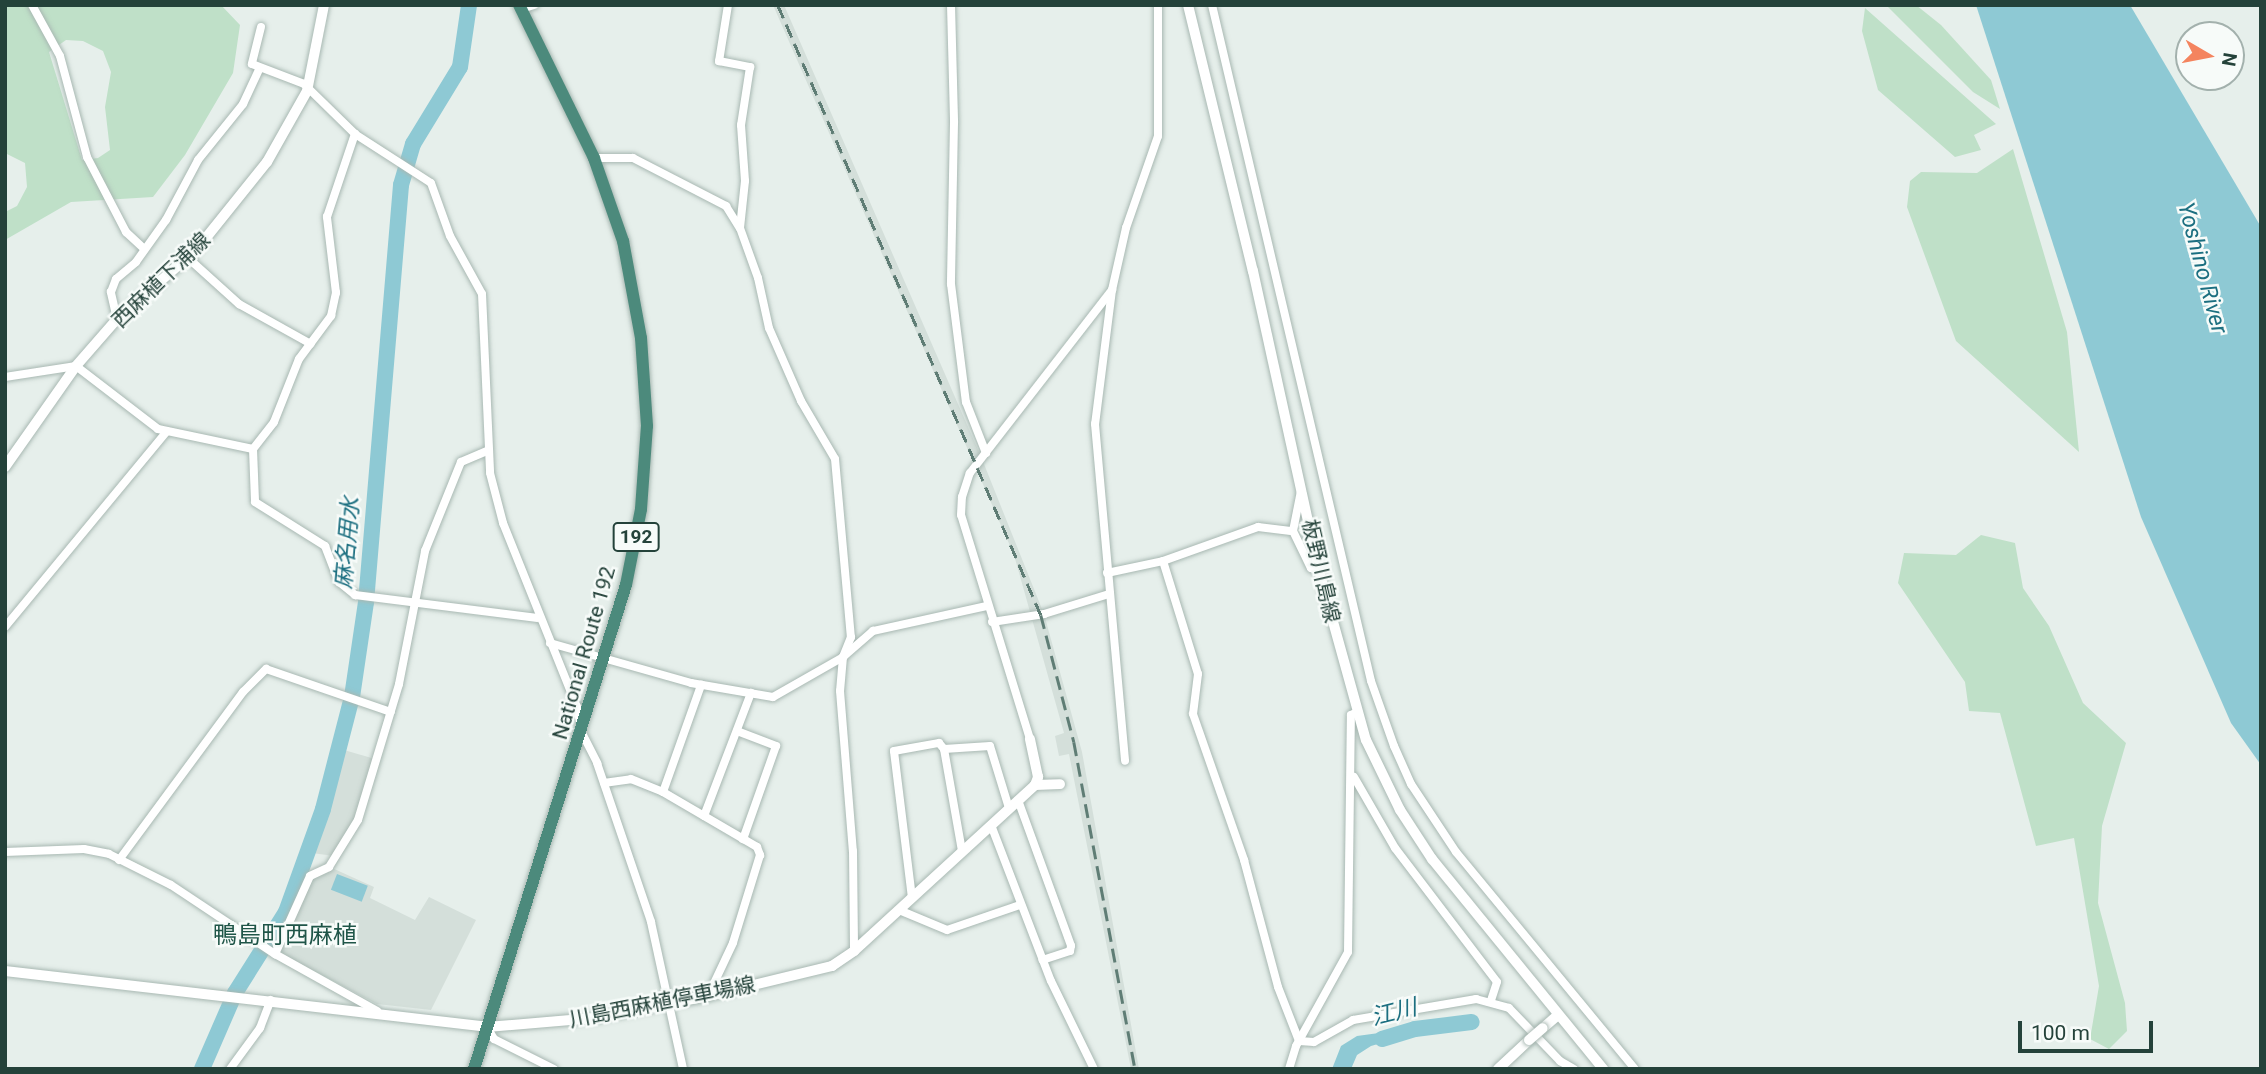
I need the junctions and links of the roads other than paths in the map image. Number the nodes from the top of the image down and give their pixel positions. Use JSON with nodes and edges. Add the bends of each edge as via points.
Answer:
{"nodes":[{"id":1,"x":32,"y":5,"type":"edge"},
{"id":2,"x":324,"y":5,"type":"edge"},
{"id":3,"x":728,"y":5,"type":"edge"},
{"id":4,"x":951,"y":5,"type":"edge"},
{"id":5,"x":1158,"y":5,"type":"edge"},
{"id":6,"x":1188,"y":5,"type":"edge"},
{"id":7,"x":1212,"y":5,"type":"edge"},
{"id":8,"x":525,"y":7,"type":"edge"},
{"id":9,"x":261,"y":27,"type":"dead end"},
{"id":10,"x":259,"y":69,"type":"junction"},
{"id":11,"x":307,"y":91,"type":"junction"},
{"id":12,"x":355,"y":134,"type":"junction"},
{"id":13,"x":594,"y":158,"type":"junction"},
{"id":14,"x":740,"y":228,"type":"junction"},
{"id":15,"x":143,"y":248,"type":"junction"},
{"id":16,"x":188,"y":258,"type":"junction"},
{"id":17,"x":1112,"y":290,"type":"junction"},
{"id":18,"x":117,"y":319,"type":"junction"},
{"id":19,"x":311,"y":344,"type":"junction"},
{"id":20,"x":76,"y":366,"type":"junction"},
{"id":21,"x":5,"y":376,"type":"edge"},
{"id":22,"x":167,"y":430,"type":"junction"},
{"id":23,"x":253,"y":449,"type":"junction"},
{"id":24,"x":489,"y":450,"type":"junction"},
{"id":25,"x":986,"y":453,"type":"junction"},
{"id":26,"x":5,"y":467,"type":"edge"},
{"id":27,"x":1302,"y":488,"type":"junction"},
{"id":28,"x":1293,"y":531,"type":"junction"},
{"id":29,"x":1163,"y":561,"type":"junction"},
{"id":30,"x":1319,"y":571,"type":"junction"},
{"id":31,"x":1107,"y":573,"type":"junction"},
{"id":32,"x":1108,"y":594,"type":"junction"},
{"id":33,"x":417,"y":603,"type":"junction"},
{"id":34,"x":986,"y":606,"type":"junction"},
{"id":35,"x":538,"y":618,"type":"junction"},
{"id":36,"x":992,"y":622,"type":"junction"},
{"id":37,"x":5,"y":627,"type":"edge"},
{"id":38,"x":550,"y":643,"type":"junction"},
{"id":39,"x":604,"y":657,"type":"junction"},
{"id":40,"x":843,"y":657,"type":"junction"},
{"id":41,"x":701,"y":685,"type":"junction"},
{"id":42,"x":751,"y":693,"type":"junction"},
{"id":43,"x":391,"y":712,"type":"junction"},
{"id":44,"x":1357,"y":712,"type":"junction"},
{"id":45,"x":737,"y":731,"type":"junction"},
{"id":46,"x":582,"y":733,"type":"junction"},
{"id":47,"x":1030,"y":739,"type":"joint"},
{"id":48,"x":944,"y":749,"type":"junction"},
{"id":49,"x":1125,"y":761,"type":"dead end"},
{"id":50,"x":1353,"y":774,"type":"junction"},
{"id":51,"x":604,"y":783,"type":"junction"},
{"id":52,"x":1060,"y":784,"type":"dead end"},
{"id":53,"x":1035,"y":785,"type":"junction"},
{"id":54,"x":663,"y":792,"type":"junction"},
{"id":55,"x":1018,"y":800,"type":"junction"},
{"id":56,"x":1009,"y":808,"type":"junction"},
{"id":57,"x":704,"y":816,"type":"junction"},
{"id":58,"x":991,"y":825,"type":"junction"},
{"id":59,"x":743,"y":839,"type":"junction"},
{"id":60,"x":5,"y":852,"type":"edge"},
{"id":61,"x":962,"y":852,"type":"junction"},
{"id":62,"x":119,"y":860,"type":"junction"},
{"id":63,"x":912,"y":898,"type":"junction"},
{"id":64,"x":1020,"y":905,"type":"junction"},
{"id":65,"x":899,"y":910,"type":"junction"},
{"id":66,"x":854,"y":951,"type":"junction"},
{"id":67,"x":274,"y":953,"type":"junction"},
{"id":68,"x":1042,"y":960,"type":"junction"},
{"id":69,"x":5,"y":971,"type":"edge"},
{"id":70,"x":708,"y":996,"type":"junction"},
{"id":71,"x":271,"y":1000,"type":"junction"},
{"id":72,"x":1491,"y":1000,"type":"junction"},
{"id":73,"x":672,"y":1004,"type":"junction"},
{"id":74,"x":377,"y":1011,"type":"junction"},
{"id":75,"x":1558,"y":1015,"type":"junction"},
{"id":76,"x":487,"y":1027,"type":"junction"},
{"id":77,"x":1299,"y":1041,"type":"junction"},
{"id":78,"x":1558,"y":1065,"type":"edge"},
{"id":79,"x":230,"y":1069,"type":"edge"},
{"id":80,"x":474,"y":1069,"type":"edge"},
{"id":81,"x":554,"y":1069,"type":"edge"},
{"id":82,"x":683,"y":1069,"type":"edge"},
{"id":83,"x":1094,"y":1069,"type":"edge"},
{"id":84,"x":1289,"y":1069,"type":"edge"},
{"id":85,"x":1498,"y":1069,"type":"edge"},
{"id":86,"x":1574,"y":1069,"type":"edge"},
{"id":87,"x":1603,"y":1069,"type":"edge"},
{"id":88,"x":1635,"y":1069,"type":"edge"}],
"edges":[{"from":1,"to":15,"type":"street","via":[[60,56],[87,157],[126,232]]},
{"from":2,"to":11,"type":"main road","name":"西麻植下浦線"},
{"from":3,"to":14,"type":"street","via":[[719,61],[750,68],[741,125],[745,181]]},
{"from":4,"to":25,"type":"street","via":[[951,284],[966,402]]},
{"from":5,"to":17,"type":"street","via":[[1158,135],[1126,228]]},
{"from":6,"to":27,"type":"main road","name":"板野川島線"},
{"from":7,"to":88,"type":"street","via":[[1371,681],[1394,746],[1411,784],[1456,852]]},
{"from":8,"to":13,"type":"highway","name":"National Route 192","number":"192"},
{"from":9,"to":10,"type":"street","via":[[251,64]]},
{"from":10,"to":11,"type":"street","via":[[304,84]]},
{"from":10,"to":15,"type":"street","via":[[243,104],[198,160],[166,220]]},
{"from":11,"to":12,"type":"street"},
{"from":11,"to":16,"type":"main road","name":"西麻植下浦線","via":[[267,162]]},
{"from":12,"to":19,"type":"street","via":[[327,217],[336,293],[331,316]]},
{"from":12,"to":24,"type":"street","via":[[431,183],[450,236],[482,294]]},
{"from":13,"to":14,"type":"street","via":[[633,158],[726,206]]},
{"from":13,"to":39,"type":"highway","name":"National Route 192","number":"192","via":[[623,241],[634,292],[647,426],[634,550]]},
{"from":14,"to":40,"type":"street","via":[[769,328],[801,401],[835,459],[851,637]]},
{"from":15,"to":18,"type":"street","via":[[111,292]]},
{"from":16,"to":18,"type":"main road","name":"西麻植下浦線"},
{"from":16,"to":19,"type":"street","via":[[239,304]]},
{"from":17,"to":25,"type":"street"},
{"from":17,"to":31,"type":"street","via":[[1095,424]]},
{"from":18,"to":20,"type":"main road","name":"西麻植下浦線"},
{"from":19,"to":23,"type":"street","via":[[296,365],[274,422]]},
{"from":20,"to":21,"type":"street"},
{"from":20,"to":22,"type":"street","via":[[147,422]]},
{"from":20,"to":26,"type":"main road","name":"西麻植下浦線"},
{"from":22,"to":23,"type":"street"},
{"from":22,"to":37,"type":"street"},
{"from":23,"to":33,"type":"street","via":[[254,502],[325,546],[340,582],[355,595]]},
{"from":24,"to":33,"type":"street","via":[[461,462],[425,551]]},
{"from":24,"to":35,"type":"street","via":[[503,523]]},
{"from":25,"to":34,"type":"street","via":[[966,480],[961,514]]},
{"from":27,"to":28,"type":"street"},
{"from":27,"to":30,"type":"main road","name":"板野川島線"},
{"from":28,"to":29,"type":"street","via":[[1251,527]]},
{"from":28,"to":30,"type":"street","via":[[1311,568]]},
{"from":29,"to":31,"type":"street"},
{"from":29,"to":77,"type":"street","via":[[1198,674],[1193,715],[1244,860],[1278,987]]},
{"from":30,"to":44,"type":"main road","name":"板野川島線"},
{"from":31,"to":32,"type":"street"},
{"from":32,"to":36,"type":"street","via":[[1044,614]]},
{"from":32,"to":49,"type":"street"},
{"from":33,"to":35,"type":"street"},
{"from":33,"to":43,"type":"street"},
{"from":34,"to":36,"type":"street"},
{"from":34,"to":40,"type":"street","via":[[873,631]]},
{"from":35,"to":38,"type":"street"},
{"from":36,"to":47,"type":"street"},
{"from":38,"to":39,"type":"street"},
{"from":38,"to":46,"type":"street","via":[[577,707]]},
{"from":39,"to":41,"type":"street"},
{"from":39,"to":46,"type":"highway","name":"National Route 192","number":"192"},
{"from":40,"to":42,"type":"street","via":[[773,697]]},
{"from":40,"to":66,"type":"street","via":[[840,691],[853,864]]},
{"from":41,"to":42,"type":"street"},
{"from":41,"to":54,"type":"street"},
{"from":42,"to":45,"type":"street"},
{"from":43,"to":62,"type":"street","via":[[266,669],[243,692]]},
{"from":43,"to":67,"type":"street","via":[[358,820],[329,867],[310,876]]},
{"from":44,"to":50,"type":"street","via":[[1351,715]]},
{"from":44,"to":75,"type":"main road","name":"板野川島線","via":[[1381,775],[1411,830]]},
{"from":45,"to":57,"type":"street"},
{"from":45,"to":59,"type":"street","via":[[776,746]]},
{"from":46,"to":51,"type":"street"},
{"from":46,"to":76,"type":"highway","name":"National Route 192","number":"192"},
{"from":47,"to":53,"type":"main road","via":[[1036,757]]},
{"from":48,"to":56,"type":"street","via":[[990,746]]},
{"from":48,"to":61,"type":"street"},
{"from":48,"to":63,"type":"street","via":[[939,743],[894,751]]},
{"from":50,"to":72,"type":"street","via":[[1395,848],[1497,982]]},
{"from":50,"to":77,"type":"street","via":[[1348,952]]},
{"from":51,"to":54,"type":"street","via":[[631,779]]},
{"from":51,"to":73,"type":"street","via":[[651,922]]},
{"from":52,"to":53,"type":"street"},
{"from":53,"to":55,"type":"main road","name":"川島西麻植停車場線"},
{"from":54,"to":57,"type":"street"},
{"from":55,"to":56,"type":"main road","name":"川島西麻植停車場線"},
{"from":55,"to":68,"type":"street","via":[[1071,946],[1069,951]]},
{"from":56,"to":58,"type":"main road","name":"川島西麻植停車場線"},
{"from":57,"to":59,"type":"street"},
{"from":58,"to":61,"type":"main road","name":"川島西麻植停車場線"},
{"from":58,"to":64,"type":"street"},
{"from":59,"to":70,"type":"street","via":[[757,847],[760,855],[733,943]]},
{"from":60,"to":62,"type":"street","via":[[84,849]]},
{"from":61,"to":63,"type":"main road","name":"川島西麻植停車場線"},
{"from":62,"to":67,"type":"street","via":[[171,885]]},
{"from":63,"to":65,"type":"main road","name":"川島西麻植停車場線"},
{"from":64,"to":65,"type":"street","via":[[947,930]]},
{"from":64,"to":68,"type":"street"},
{"from":65,"to":66,"type":"main road","name":"川島西麻植停車場線"},
{"from":66,"to":70,"type":"main road","name":"川島西麻植停車場線","via":[[832,966]]},
{"from":67,"to":74,"type":"street"},
{"from":68,"to":83,"type":"street"},
{"from":69,"to":71,"type":"main road","name":"川島西麻植停車場線"},
{"from":70,"to":73,"type":"main road","name":"川島西麻植停車場線"},
{"from":71,"to":74,"type":"main road","name":"川島西麻植停車場線"},
{"from":71,"to":79,"type":"street","via":[[260,1028]]},
{"from":72,"to":77,"type":"street","via":[[1465,998],[1369,1017],[1314,1042]]},
{"from":72,"to":78,"type":"street","via":[[1515,1012]]},
{"from":73,"to":76,"type":"main road","name":"川島西麻植停車場線","via":[[594,1018]]},
{"from":73,"to":82,"type":"street"},
{"from":74,"to":76,"type":"main road","name":"川島西麻植停車場線"},
{"from":75,"to":85,"type":"street","bridge":true},
{"from":75,"to":87,"type":"main road","name":"板野川島線"},
{"from":76,"to":80,"type":"highway","name":"National Route 192","number":"192"},
{"from":76,"to":81,"type":"street","via":[[494,1039]]},
{"from":77,"to":84,"type":"street"},
{"from":78,"to":86,"type":"street"}]}
